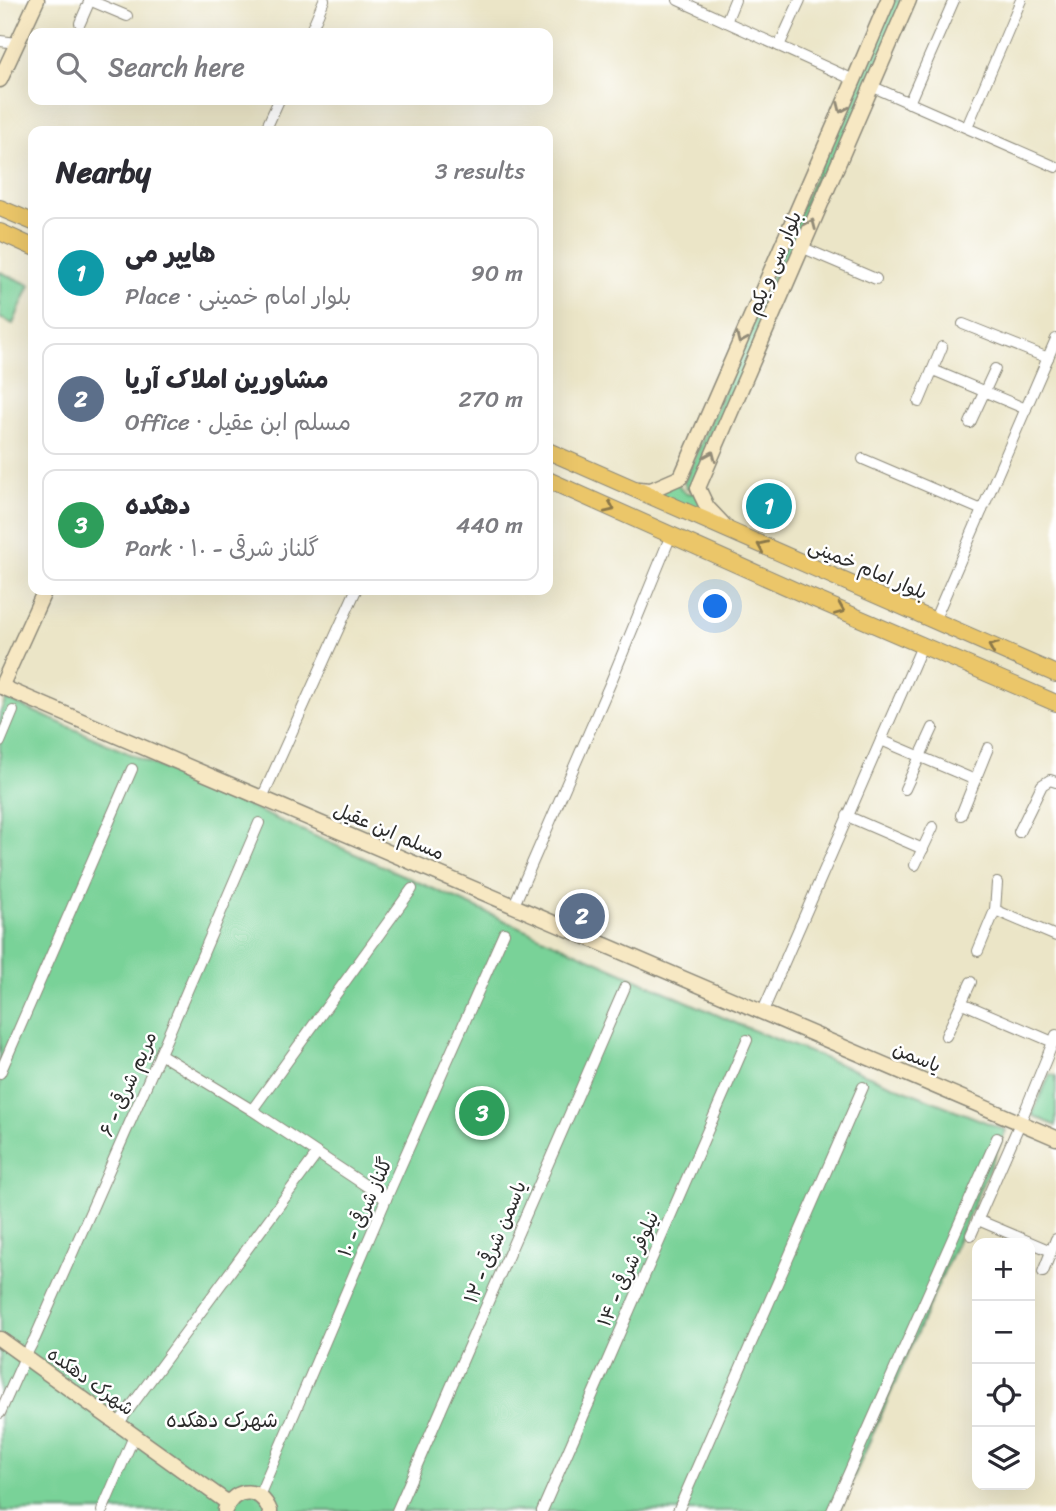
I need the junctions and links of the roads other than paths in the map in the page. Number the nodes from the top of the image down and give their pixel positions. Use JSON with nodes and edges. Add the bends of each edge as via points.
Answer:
{"nodes":[{"id":1,"x":90,"y":0,"type":"edge"},
{"id":2,"x":324,"y":0,"type":"edge"},
{"id":3,"x":678,"y":0,"type":"edge"},
{"id":4,"x":735,"y":0,"type":"edge"},
{"id":5,"x":800,"y":0,"type":"edge"},
{"id":6,"x":888,"y":0,"type":"edge"},
{"id":7,"x":909,"y":0,"type":"edge"},
{"id":8,"x":954,"y":0,"type":"edge"},
{"id":9,"x":1021,"y":0,"type":"edge"},
{"id":10,"x":34,"y":1,"type":"edge"},
{"id":11,"x":693,"y":3,"type":"edge"},
{"id":12,"x":127,"y":16,"type":"dead end"},
{"id":13,"x":726,"y":22,"type":"junction"},
{"id":14,"x":80,"y":23,"type":"dead end"},
{"id":15,"x":312,"y":28,"type":"edge"},
{"id":16,"x":0,"y":41,"type":"edge"},
{"id":17,"x":18,"y":43,"type":"junction"},
{"id":18,"x":779,"y":46,"type":"junction"},
{"id":19,"x":0,"y":80,"type":"edge"},
{"id":20,"x":855,"y":80,"type":"junction"},
{"id":21,"x":871,"y":86,"type":"junction"},
{"id":22,"x":909,"y":103,"type":"junction"},
{"id":23,"x":277,"y":105,"type":"edge"},
{"id":24,"x":267,"y":126,"type":"edge"},
{"id":25,"x":967,"y":127,"type":"junction"},
{"id":26,"x":1056,"y":167,"type":"edge"},
{"id":27,"x":0,"y":208,"type":"edge"},
{"id":28,"x":28,"y":220,"type":"edge"},
{"id":29,"x":0,"y":232,"type":"edge"},
{"id":30,"x":28,"y":245,"type":"edge"},
{"id":31,"x":801,"y":247,"type":"junction"},
{"id":32,"x":876,"y":279,"type":"dead end"},
{"id":33,"x":963,"y":324,"type":"dead end"},
{"id":34,"x":1056,"y":339,"type":"edge"},
{"id":35,"x":942,"y":347,"type":"dead end"},
{"id":36,"x":1048,"y":358,"type":"junction"},
{"id":37,"x":995,"y":369,"type":"dead end"},
{"id":38,"x":933,"y":370,"type":"junction"},
{"id":39,"x":985,"y":392,"type":"junction"},
{"id":40,"x":919,"y":401,"type":"dead end"},
{"id":41,"x":1026,"y":409,"type":"junction"},
{"id":42,"x":971,"y":423,"type":"dead end"},
{"id":43,"x":553,"y":453,"type":"edge"},
{"id":44,"x":863,"y":459,"type":"dead end"},
{"id":45,"x":681,"y":477,"type":"junction"},
{"id":46,"x":553,"y":482,"type":"edge"},
{"id":47,"x":632,"y":488,"type":"junction"},
{"id":48,"x":698,"y":488,"type":"junction"},
{"id":49,"x":982,"y":510,"type":"junction"},
{"id":50,"x":732,"y":533,"type":"junction"},
{"id":51,"x":671,"y":535,"type":"junction"},
{"id":52,"x":789,"y":558,"type":"junction"},
{"id":53,"x":813,"y":569,"type":"junction"},
{"id":54,"x":776,"y":581,"type":"junction"},
{"id":55,"x":803,"y":594,"type":"junction"},
{"id":56,"x":43,"y":595,"type":"edge"},
{"id":57,"x":354,"y":595,"type":"edge"},
{"id":58,"x":934,"y":621,"type":"junction"},
{"id":59,"x":922,"y":646,"type":"junction"},
{"id":60,"x":1056,"y":674,"type":"edge"},
{"id":61,"x":0,"y":687,"type":"edge"},
{"id":62,"x":1056,"y":703,"type":"edge"},
{"id":63,"x":13,"y":711,"type":"dead end"},
{"id":64,"x":933,"y":728,"type":"dead end"},
{"id":65,"x":881,"y":740,"type":"junction"},
{"id":66,"x":0,"y":742,"type":"edge"},
{"id":67,"x":988,"y":748,"type":"dead end"},
{"id":68,"x":920,"y":757,"type":"junction"},
{"id":69,"x":132,"y":769,"type":"dead end"},
{"id":70,"x":975,"y":780,"type":"junction"},
{"id":71,"x":1056,"y":782,"type":"edge"},
{"id":72,"x":905,"y":789,"type":"dead end"},
{"id":73,"x":262,"y":798,"type":"junction"},
{"id":74,"x":961,"y":815,"type":"dead end"},
{"id":75,"x":847,"y":816,"type":"junction"},
{"id":76,"x":259,"y":823,"type":"dead end"},
{"id":77,"x":933,"y":827,"type":"dead end"},
{"id":78,"x":1019,"y":832,"type":"dead end"},
{"id":79,"x":923,"y":849,"type":"junction"},
{"id":80,"x":915,"y":865,"type":"dead end"},
{"id":81,"x":997,"y":883,"type":"dead end"},
{"id":82,"x":412,"y":889,"type":"dead end"},
{"id":83,"x":514,"y":905,"type":"junction"},
{"id":84,"x":995,"y":910,"type":"junction"},
{"id":85,"x":503,"y":933,"type":"dead end"},
{"id":86,"x":1056,"y":936,"type":"edge"},
{"id":87,"x":978,"y":951,"type":"dead end"},
{"id":88,"x":971,"y":982,"type":"dead end"},
{"id":89,"x":625,"y":987,"type":"dead end"},
{"id":90,"x":962,"y":1003,"type":"junction"},
{"id":91,"x":763,"y":1011,"type":"junction"},
{"id":92,"x":946,"y":1036,"type":"dead end"},
{"id":93,"x":1055,"y":1038,"type":"edge"},
{"id":94,"x":747,"y":1040,"type":"dead end"},
{"id":95,"x":160,"y":1055,"type":"junction"},
{"id":96,"x":0,"y":1073,"type":"edge"},
{"id":97,"x":863,"y":1087,"type":"dead end"},
{"id":98,"x":252,"y":1110,"type":"junction"},
{"id":99,"x":1020,"y":1122,"type":"junction"},
{"id":100,"x":997,"y":1138,"type":"dead end"},
{"id":101,"x":1056,"y":1138,"type":"edge"},
{"id":102,"x":317,"y":1154,"type":"junction"},
{"id":103,"x":386,"y":1199,"type":"junction"},
{"id":104,"x":978,"y":1220,"type":"junction"},
{"id":105,"x":971,"y":1235,"type":"dead end"},
{"id":106,"x":1056,"y":1239,"type":"edge"},
{"id":107,"x":1051,"y":1251,"type":"junction"},
{"id":108,"x":1043,"y":1272,"type":"dead end"},
{"id":109,"x":0,"y":1339,"type":"edge"},
{"id":110,"x":25,"y":1357,"type":"junction"},
{"id":111,"x":0,"y":1413,"type":"edge"},
{"id":112,"x":118,"y":1424,"type":"junction"},
{"id":113,"x":134,"y":1436,"type":"junction"},
{"id":114,"x":259,"y":1496,"type":"junction"},
{"id":115,"x":226,"y":1507,"type":"edge"},
{"id":116,"x":102,"y":1511,"type":"edge"},
{"id":117,"x":270,"y":1511,"type":"edge"},
{"id":118,"x":397,"y":1511,"type":"edge"},
{"id":119,"x":542,"y":1511,"type":"edge"},
{"id":120,"x":678,"y":1511,"type":"edge"},
{"id":121,"x":832,"y":1511,"type":"edge"}],
"edges":[{"from":1,"to":12,"type":"street"},
{"from":1,"to":14,"type":"street"},
{"from":2,"to":15,"type":"street"},
{"from":3,"to":11,"type":"street"},
{"from":4,"to":13,"type":"street"},
{"from":5,"to":18,"type":"street"},
{"from":6,"to":20,"type":"street","name":"بلوار سی و یکم"},
{"from":7,"to":21,"type":"street","name":"بلوار سی و یکم"},
{"from":8,"to":22,"type":"street"},
{"from":9,"to":25,"type":"street"},
{"from":10,"to":17,"type":"street"},
{"from":11,"to":13,"type":"street"},
{"from":13,"to":18,"type":"street"},
{"from":16,"to":17,"type":"street"},
{"from":17,"to":19,"type":"street"},
{"from":18,"to":20,"type":"street"},
{"from":20,"to":45,"type":"street","name":"بلوار سی و یکم","one_way":true},
{"from":21,"to":22,"type":"street"},
{"from":31,"to":21,"type":"street","name":"بلوار سی و یکم","one_way":true},
{"from":22,"to":25,"type":"street"},
{"from":23,"to":24,"type":"street"},
{"from":25,"to":26,"type":"street"},
{"from":27,"to":28,"type":"main road"},
{"from":29,"to":30,"type":"main road"},
{"from":31,"to":32,"type":"street"},
{"from":48,"to":31,"type":"street","name":"بلوار سی و یکم","one_way":true},
{"from":33,"to":36,"type":"street"},
{"from":34,"to":36,"type":"street"},
{"from":35,"to":38,"type":"street"},
{"from":36,"to":41,"type":"street"},
{"from":37,"to":39,"type":"street"},
{"from":38,"to":39,"type":"street"},
{"from":38,"to":40,"type":"street"},
{"from":39,"to":41,"type":"street"},
{"from":39,"to":42,"type":"street"},
{"from":41,"to":49,"type":"street"},
{"from":43,"to":47,"type":"main road","name":"بلوار امام خمینی"},
{"from":44,"to":49,"type":"street"},
{"from":45,"to":47,"type":"street","via":[[650,490]]},
{"from":45,"to":48,"type":"street","via":[[686,491]]},
{"from":46,"to":51,"type":"main road","one_way":true},
{"from":47,"to":50,"type":"main road","name":"بلوار امام خمینی"},
{"from":48,"to":50,"type":"street","via":[[707,507]]},
{"from":49,"to":58,"type":"street"},
{"from":52,"to":50,"type":"main road","name":"بلوار امام خمینی","one_way":true},
{"from":51,"to":54,"type":"main road"},
{"from":51,"to":83,"type":"street"},
{"from":52,"to":53,"type":"main road","name":"بلوار امام خمینی"},
{"from":52,"to":54,"type":"main road","via":[[788,574]]},
{"from":53,"to":55,"type":"main road","via":[[803,578]]},
{"from":53,"to":58,"type":"main road","name":"بلوار امام خمینی"},
{"from":54,"to":55,"type":"main road"},
{"from":55,"to":59,"type":"main road","one_way":true},
{"from":56,"to":61,"type":"street"},
{"from":57,"to":73,"type":"street"},
{"from":60,"to":58,"type":"main road","name":"بلوار امام خمینی","one_way":true},
{"from":59,"to":62,"type":"main road"},
{"from":59,"to":65,"type":"street"},
{"from":61,"to":73,"type":"street","name":"مسلم ابن عقیل"},
{"from":63,"to":66,"type":"street"},
{"from":64,"to":68,"type":"street"},
{"from":65,"to":68,"type":"street"},
{"from":65,"to":75,"type":"street"},
{"from":67,"to":70,"type":"street"},
{"from":68,"to":70,"type":"street"},
{"from":68,"to":72,"type":"street"},
{"from":69,"to":96,"type":"street"},
{"from":70,"to":74,"type":"street"},
{"from":71,"to":78,"type":"street","via":[[1042,785]]},
{"from":73,"to":83,"type":"street","name":"مسلم ابن عقیل"},
{"from":75,"to":79,"type":"street"},
{"from":75,"to":91,"type":"street"},
{"from":76,"to":95,"type":"street","name":"مریم شرقی - ۶"},
{"from":77,"to":79,"type":"street"},
{"from":79,"to":80,"type":"street"},
{"from":81,"to":84,"type":"street"},
{"from":82,"to":98,"type":"street"},
{"from":83,"to":91,"type":"street","name":"مسلم ابن عقیل"},
{"from":84,"to":86,"type":"street"},
{"from":84,"to":87,"type":"street"},
{"from":85,"to":103,"type":"street","name":"گلناز شرقی - ۱۰"},
{"from":88,"to":90,"type":"street"},
{"from":89,"to":118,"type":"street","name":"یاسمن شرقی - ۱۲"},
{"from":90,"to":92,"type":"street"},
{"from":90,"to":93,"type":"street"},
{"from":91,"to":99,"type":"street","name":"یاسمن"},
{"from":93,"to":99,"type":"street"},
{"from":94,"to":119,"type":"street","name":"نیلوفر شرقی - ۱۴"},
{"from":95,"to":98,"type":"street"},
{"from":95,"to":110,"type":"street","name":"مریم شرقی - ۶"},
{"from":97,"to":120,"type":"street"},
{"from":98,"to":102,"type":"street"},
{"from":99,"to":101,"type":"street","name":"یاسمن"},
{"from":99,"to":104,"type":"street"},
{"from":100,"to":121,"type":"street"},
{"from":102,"to":103,"type":"street"},
{"from":102,"to":112,"type":"street"},
{"from":103,"to":114,"type":"street","name":"گلناز شرقی - ۱۰"},
{"from":104,"to":105,"type":"street"},
{"from":104,"to":107,"type":"street"},
{"from":106,"to":107,"type":"street"},
{"from":107,"to":108,"type":"street"},
{"from":109,"to":110,"type":"street","name":"شهرک دهکده"},
{"from":110,"to":111,"type":"street","name":"مریم شرقی - ۶"},
{"from":110,"to":112,"type":"street","name":"شهرک دهکده"},
{"from":112,"to":113,"type":"street","name":"شهرک دهکده"},
{"from":113,"to":115,"type":"street","name":"شهرک دهکده"},
{"from":113,"to":116,"type":"street"},
{"from":114,"to":115,"type":"street","via":[[236,1495]]},
{"from":114,"to":117,"type":"street"}]}
